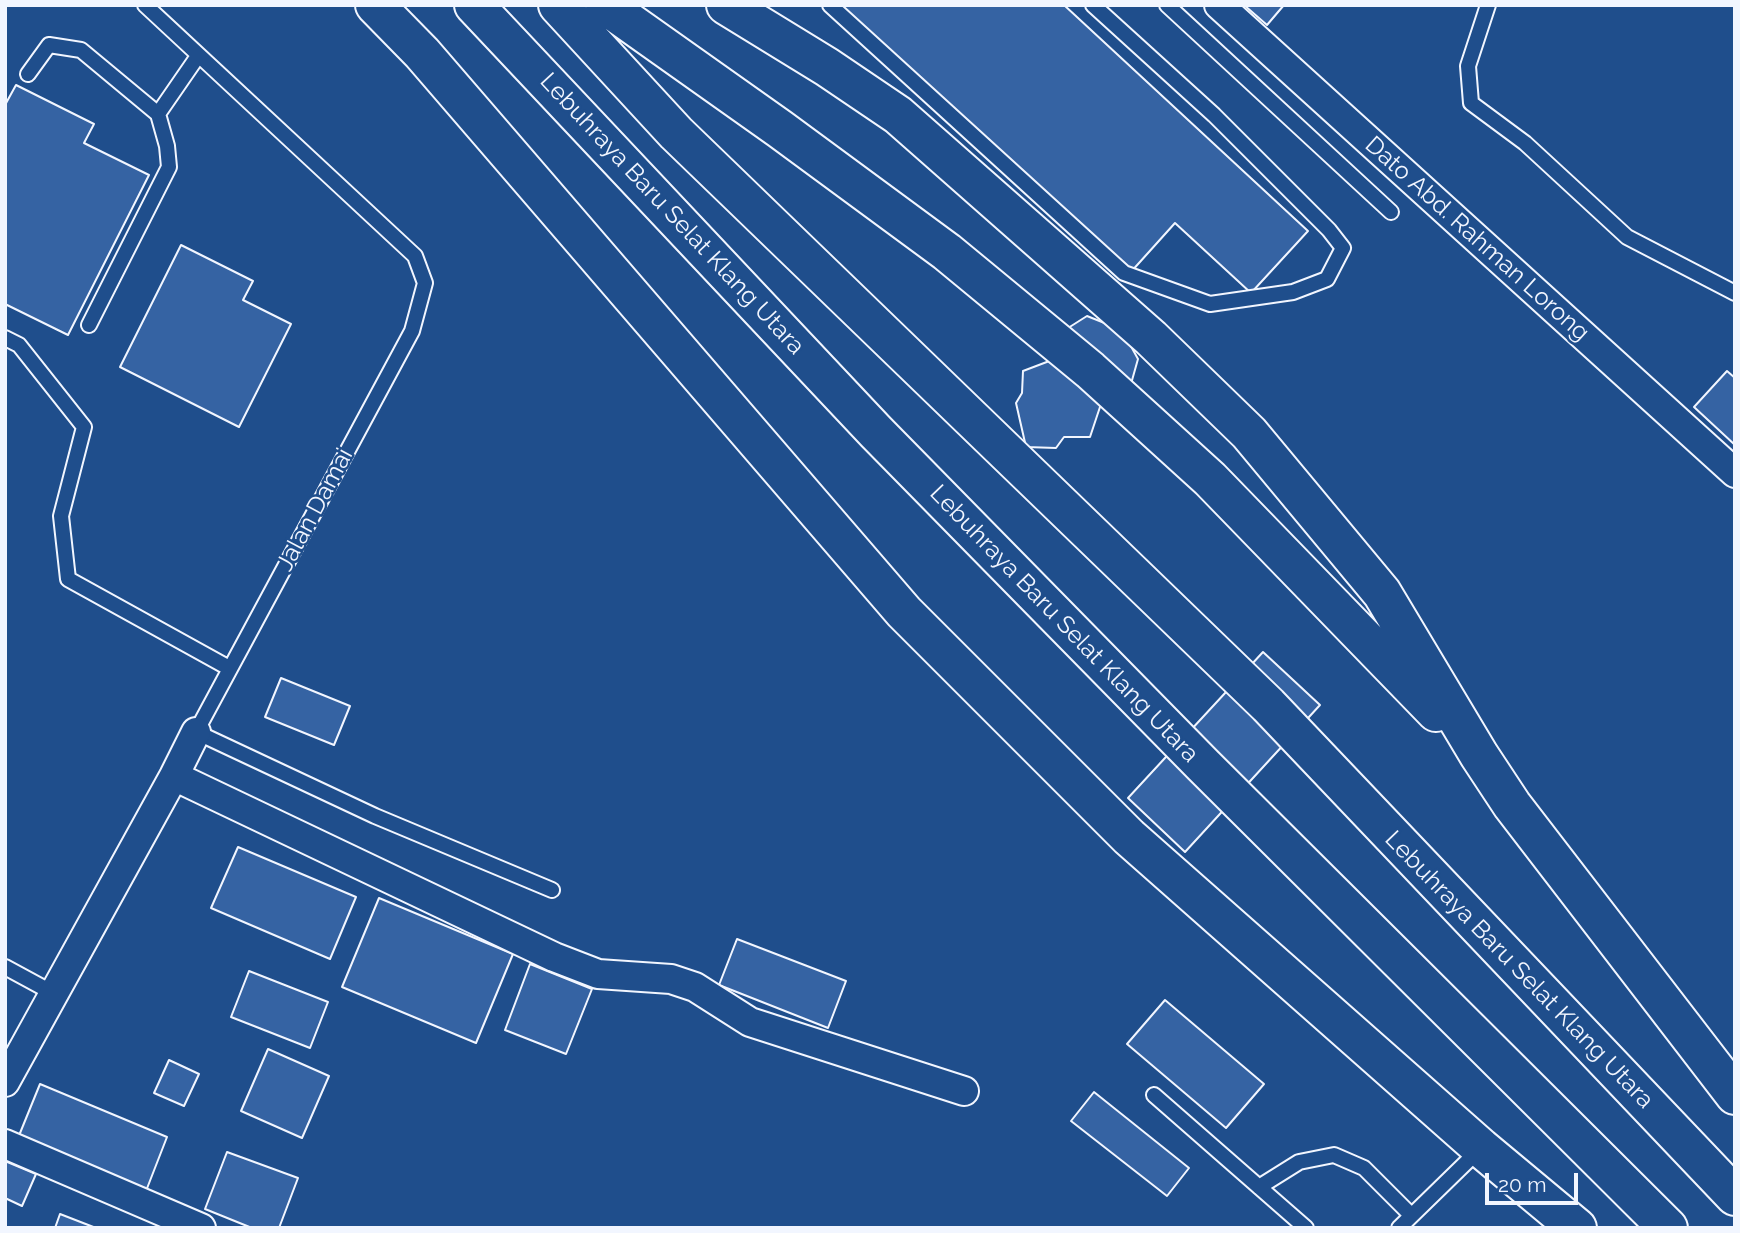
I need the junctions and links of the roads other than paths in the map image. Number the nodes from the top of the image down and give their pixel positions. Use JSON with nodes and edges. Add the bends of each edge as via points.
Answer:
{"nodes":[{"id":1,"x":145,"y":5,"type":"edge"},
{"id":2,"x":375,"y":5,"type":"edge"},
{"id":3,"x":474,"y":5,"type":"edge"},
{"id":4,"x":558,"y":5,"type":"edge"},
{"id":5,"x":605,"y":5,"type":"edge"},
{"id":6,"x":726,"y":5,"type":"edge"},
{"id":7,"x":830,"y":5,"type":"edge"},
{"id":8,"x":1093,"y":5,"type":"edge"},
{"id":9,"x":1167,"y":5,"type":"edge"},
{"id":10,"x":1219,"y":5,"type":"edge"},
{"id":11,"x":1488,"y":5,"type":"edge"},
{"id":12,"x":198,"y":56,"type":"junction"},
{"id":13,"x":28,"y":74,"type":"dead end"},
{"id":14,"x":158,"y":114,"type":"junction"},
{"id":15,"x":1391,"y":212,"type":"dead end"},
{"id":16,"x":1735,"y":293,"type":"edge"},
{"id":17,"x":89,"y":325,"type":"dead end"},
{"id":18,"x":5,"y":338,"type":"edge"},
{"id":19,"x":1735,"y":473,"type":"edge"},
{"id":20,"x":229,"y":668,"type":"junction"},
{"id":21,"x":196,"y":732,"type":"junction"},
{"id":22,"x":1479,"y":755,"type":"junction"},
{"id":23,"x":174,"y":776,"type":"junction"},
{"id":24,"x":552,"y":890,"type":"dead end"},
{"id":25,"x":5,"y":967,"type":"edge"},
{"id":26,"x":53,"y":993,"type":"junction"},
{"id":27,"x":5,"y":1082,"type":"edge"},
{"id":28,"x":964,"y":1091,"type":"dead end"},
{"id":29,"x":1154,"y":1095,"type":"dead end"},
{"id":30,"x":1735,"y":1095,"type":"edge"},
{"id":31,"x":5,"y":1144,"type":"edge"},
{"id":32,"x":1481,"y":1148,"type":"junction"},
{"id":33,"x":1259,"y":1187,"type":"junction"},
{"id":34,"x":1735,"y":1196,"type":"edge"},
{"id":35,"x":1411,"y":1215,"type":"junction"},
{"id":36,"x":201,"y":1228,"type":"edge"},
{"id":37,"x":1306,"y":1228,"type":"edge"},
{"id":38,"x":1399,"y":1228,"type":"edge"},
{"id":39,"x":1577,"y":1228,"type":"edge"},
{"id":40,"x":1668,"y":1228,"type":"edge"}],
"edges":[{"from":1,"to":12,"type":"lane","name":"Jalan Damai"},
{"from":2,"to":32,"type":"highway","via":[[422,53],[904,612],[1129,837]]},
{"from":3,"to":40,"type":"highway","name":"Lebuhraya Baru Selat Klang Utara","via":[[876,432]]},
{"from":4,"to":34,"type":"highway","name":"Lebuhraya Baru Selat Klang Utara","via":[[676,133],[1268,705]]},
{"from":5,"to":22,"type":"highway","via":[[947,252],[1090,370],[1210,479]]},
{"from":6,"to":22,"type":"highway","via":[[898,115],[1150,338],[1249,433],[1382,593]]},
{"from":7,"to":8,"type":"lane","via":[[1124,273],[1210,304],[1293,292],[1327,279],[1343,248],[1329,230],[1214,115]]},
{"from":9,"to":15,"type":"lane"},
{"from":10,"to":19,"type":"street","name":"Dato Abd. Rahman Lorong"},
{"from":11,"to":16,"type":"lane","via":[[1468,66],[1471,103],[1525,143],[1627,237]]},
{"from":12,"to":14,"type":"lane"},
{"from":12,"to":20,"type":"lane","name":"Jalan Damai","via":[[415,256],[425,283],[412,331]]},
{"from":13,"to":14,"type":"lane","via":[[50,46],[81,50]]},
{"from":14,"to":17,"type":"lane","via":[[169,167]]},
{"from":18,"to":20,"type":"lane","via":[[19,345],[84,427],[61,516],[68,579]]},
{"from":20,"to":21,"type":"lane","name":"Jalan Damai"},
{"from":21,"to":23,"type":"street","name":"Jalan Damai"},
{"from":21,"to":24,"type":"lane","via":[[375,816]]},
{"from":22,"to":30,"type":"highway","via":[[1512,805]]},
{"from":23,"to":26,"type":"street","name":"Jalan Damai"},
{"from":23,"to":28,"type":"street","via":[[554,957],[598,974],[671,979],[695,987],[750,1022]]},
{"from":25,"to":26,"type":"lane"},
{"from":26,"to":27,"type":"street","name":"Jalan Damai"},
{"from":29,"to":33,"type":"lane"},
{"from":31,"to":36,"type":"street"},
{"from":32,"to":35,"type":"lane"},
{"from":32,"to":39,"type":"highway"},
{"from":33,"to":35,"type":"lane","via":[[1299,1162],[1334,1155],[1364,1168]]},
{"from":33,"to":37,"type":"lane"},
{"from":35,"to":38,"type":"lane"}]}
